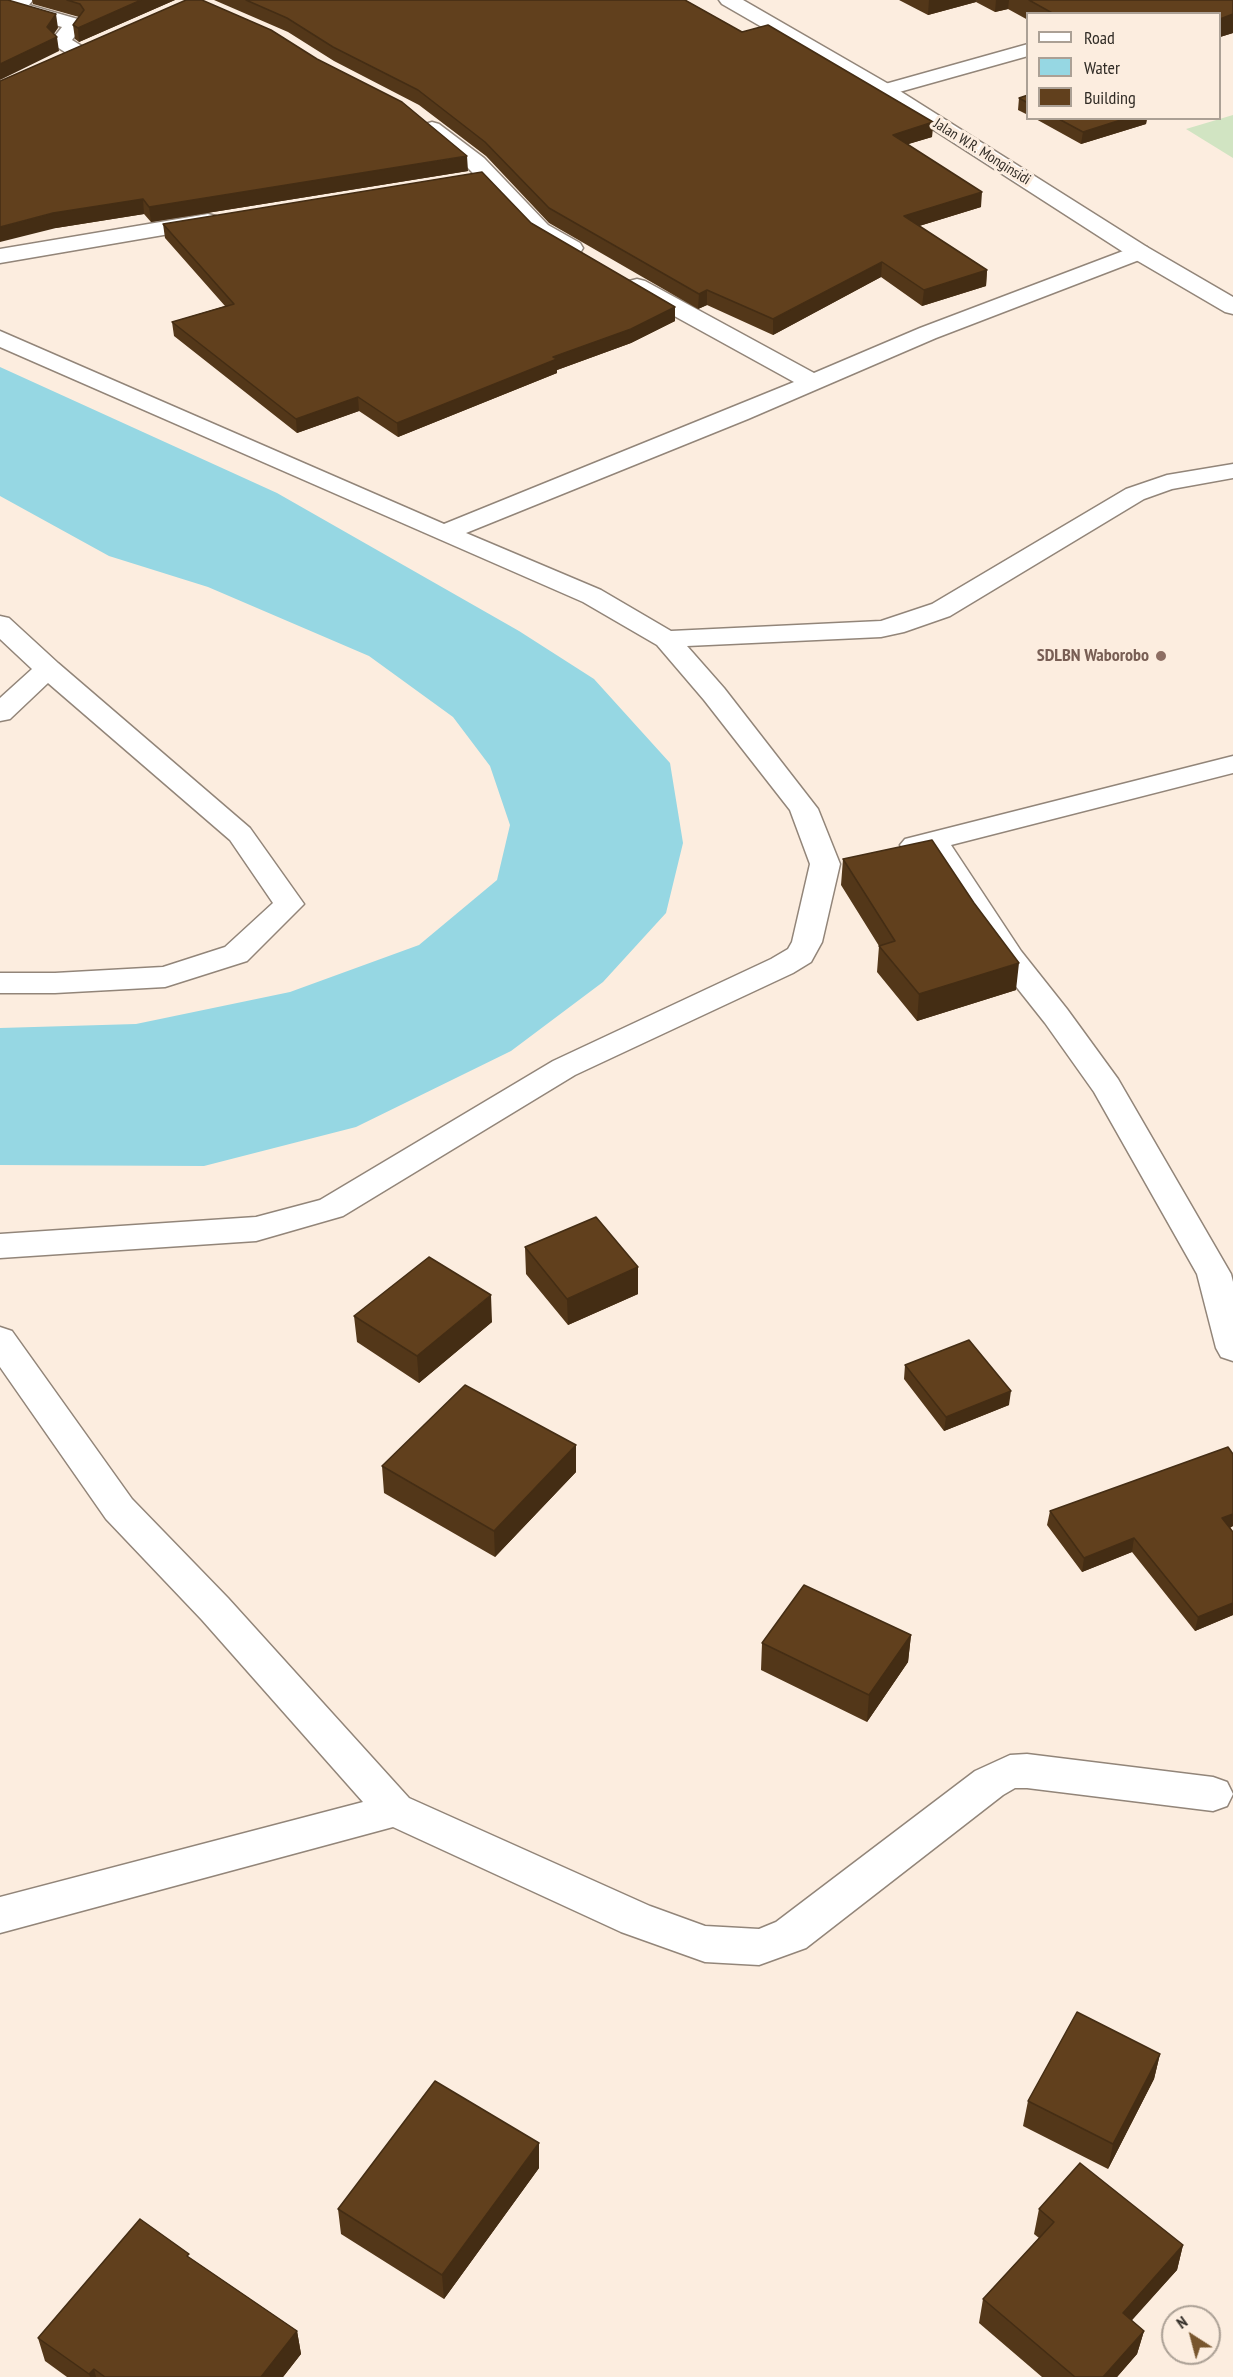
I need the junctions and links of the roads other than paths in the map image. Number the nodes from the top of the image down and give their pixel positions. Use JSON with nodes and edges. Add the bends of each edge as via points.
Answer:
{"nodes":[{"id":1,"x":729,"y":0,"type":"edge"},
{"id":2,"x":12,"y":4,"type":"edge"},
{"id":3,"x":1026,"y":51,"type":"edge"},
{"id":4,"x":78,"y":52,"type":"edge"},
{"id":5,"x":885,"y":90,"type":"junction"},
{"id":6,"x":418,"y":117,"type":"edge"},
{"id":7,"x":488,"y":176,"type":"junction"},
{"id":8,"x":465,"y":179,"type":"edge"},
{"id":9,"x":232,"y":217,"type":"edge"},
{"id":10,"x":1140,"y":252,"type":"junction"},
{"id":11,"x":0,"y":256,"type":"edge"},
{"id":12,"x":592,"y":260,"type":"edge"},
{"id":13,"x":621,"y":277,"type":"edge"},
{"id":14,"x":1233,"y":307,"type":"edge"},
{"id":15,"x":0,"y":338,"type":"edge"},
{"id":16,"x":812,"y":382,"type":"junction"},
{"id":17,"x":1233,"y":471,"type":"edge"},
{"id":18,"x":444,"y":533,"type":"junction"},
{"id":19,"x":0,"y":624,"type":"edge"},
{"id":20,"x":666,"y":639,"type":"junction"},
{"id":21,"x":48,"y":669,"type":"junction"},
{"id":22,"x":0,"y":713,"type":"edge"},
{"id":23,"x":1233,"y":764,"type":"edge"},
{"id":24,"x":934,"y":841,"type":"junction"},
{"id":25,"x":890,"y":850,"type":"edge"},
{"id":26,"x":0,"y":982,"type":"edge"},
{"id":27,"x":0,"y":1246,"type":"edge"},
{"id":28,"x":0,"y":1340,"type":"edge"},
{"id":29,"x":1233,"y":1348,"type":"edge"},
{"id":30,"x":1213,"y":1794,"type":"dead end"},
{"id":31,"x":395,"y":1810,"type":"junction"},
{"id":32,"x":0,"y":1915,"type":"edge"}],
"edges":[{"from":1,"to":5,"type":"street","name":"Jalan W.R. Monginsidi"},
{"from":2,"to":4,"type":"street","via":[[74,24],[61,41]]},
{"from":3,"to":5,"type":"street"},
{"from":5,"to":10,"type":"street","name":"Jalan W.R. Monginsidi"},
{"from":6,"to":7,"type":"street"},
{"from":7,"to":8,"type":"street"},
{"from":7,"to":12,"type":"street","via":[[540,230]]},
{"from":9,"to":11,"type":"street"},
{"from":10,"to":14,"type":"street","name":"Jalan W.R. Monginsidi"},
{"from":10,"to":16,"type":"street"},
{"from":13,"to":16,"type":"street"},
{"from":15,"to":18,"type":"street"},
{"from":16,"to":18,"type":"street"},
{"from":17,"to":20,"type":"street","via":[[1167,483],[1135,494],[941,610],[895,626]]},
{"from":18,"to":20,"type":"street","via":[[592,596]]},
{"from":19,"to":21,"type":"street"},
{"from":20,"to":27,"type":"street","via":[[804,809],[836,861],[800,955],[564,1068],[331,1208],[256,1229]]},
{"from":21,"to":22,"type":"street"},
{"from":21,"to":26,"type":"street","via":[[240,834],[288,904],[236,954],[165,977]]},
{"from":23,"to":24,"type":"street"},
{"from":24,"to":25,"type":"street"},
{"from":24,"to":29,"type":"street","via":[[1010,958],[1107,1087],[1214,1274]]},
{"from":28,"to":31,"type":"street","via":[[119,1509],[215,1609]]},
{"from":30,"to":31,"type":"street","via":[[1010,1772],[791,1935],[759,1947],[705,1944],[636,1919]]},
{"from":31,"to":32,"type":"street"}]}
